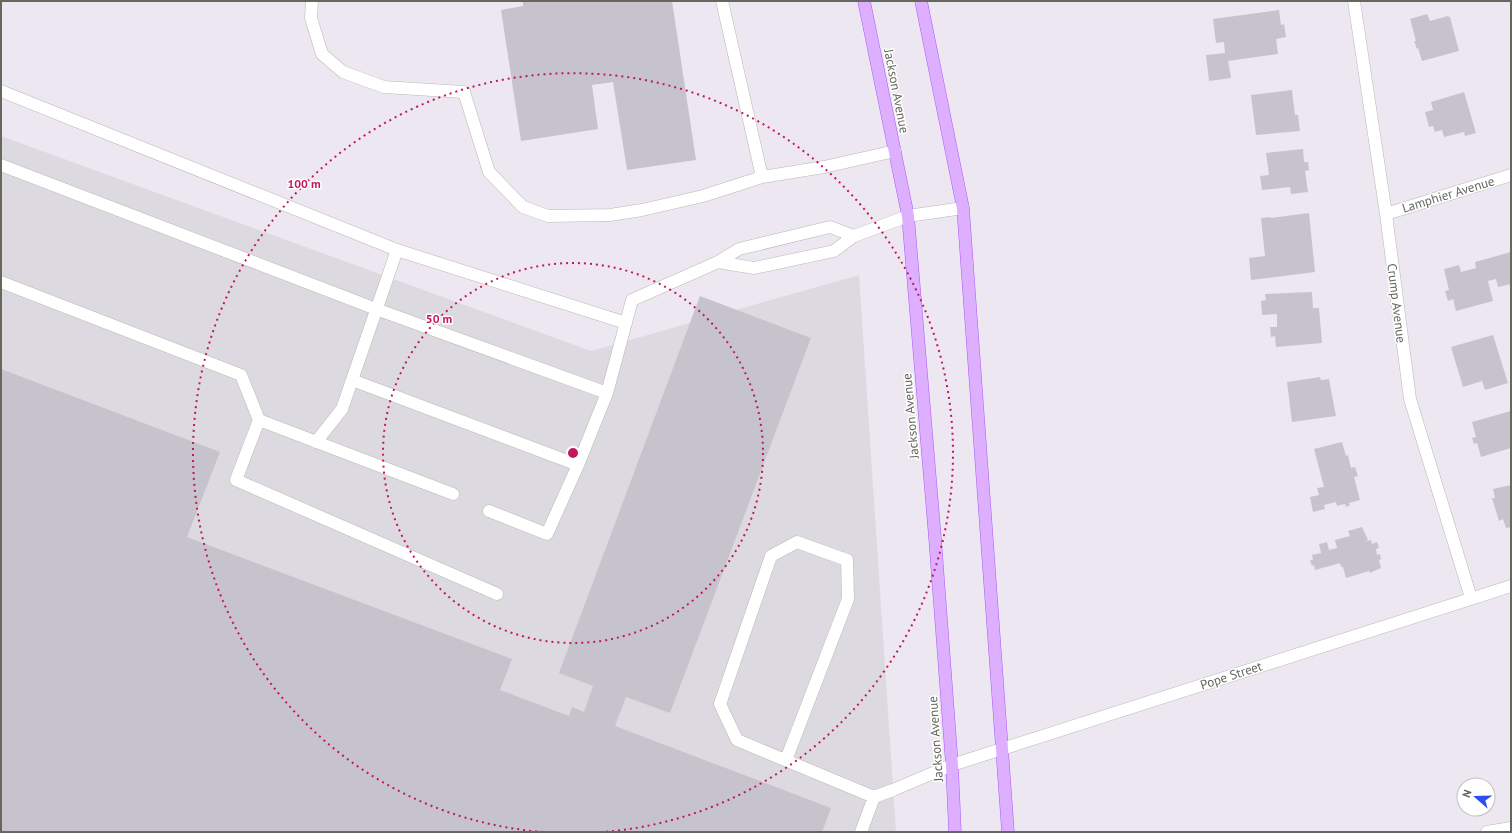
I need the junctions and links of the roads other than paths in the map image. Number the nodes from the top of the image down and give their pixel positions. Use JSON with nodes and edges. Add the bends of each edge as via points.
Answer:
{"nodes":[{"id":1,"x":312,"y":1,"type":"edge"},
{"id":2,"x":722,"y":1,"type":"edge"},
{"id":3,"x":864,"y":1,"type":"edge"},
{"id":4,"x":921,"y":1,"type":"edge"},
{"id":5,"x":1354,"y":1,"type":"edge"},
{"id":6,"x":1,"y":91,"type":"edge"},
{"id":7,"x":895,"y":151,"type":"junction"},
{"id":8,"x":1,"y":165,"type":"edge"},
{"id":9,"x":1511,"y":175,"type":"edge"},
{"id":10,"x":762,"y":177,"type":"junction"},
{"id":11,"x":963,"y":208,"type":"junction"},
{"id":12,"x":1386,"y":214,"type":"junction"},
{"id":13,"x":908,"y":216,"type":"junction"},
{"id":14,"x":854,"y":236,"type":"junction"},
{"id":15,"x":397,"y":250,"type":"junction"},
{"id":16,"x":718,"y":262,"type":"junction"},
{"id":17,"x":1,"y":282,"type":"edge"},
{"id":18,"x":376,"y":309,"type":"junction"},
{"id":19,"x":626,"y":323,"type":"junction"},
{"id":20,"x":352,"y":380,"type":"junction"},
{"id":21,"x":607,"y":393,"type":"junction"},
{"id":22,"x":259,"y":420,"type":"junction"},
{"id":23,"x":316,"y":442,"type":"junction"},
{"id":24,"x":578,"y":465,"type":"junction"},
{"id":25,"x":453,"y":494,"type":"dead end"},
{"id":26,"x":489,"y":511,"type":"dead end"},
{"id":27,"x":1511,"y":586,"type":"edge"},
{"id":28,"x":497,"y":594,"type":"dead end"},
{"id":29,"x":1471,"y":598,"type":"junction"},
{"id":30,"x":1003,"y":748,"type":"junction"},
{"id":31,"x":786,"y":760,"type":"junction"},
{"id":32,"x":952,"y":764,"type":"junction"},
{"id":33,"x":874,"y":797,"type":"junction"},
{"id":34,"x":1511,"y":828,"type":"edge"},
{"id":35,"x":861,"y":832,"type":"edge"},
{"id":36,"x":955,"y":832,"type":"edge"},
{"id":37,"x":1008,"y":832,"type":"edge"},
{"id":38,"x":1487,"y":832,"type":"edge"}],
"edges":[{"from":1,"to":10,"type":"street","via":[[311,18],[322,54],[343,72],[384,87],[464,92],[489,172],[523,207],[548,216],[610,215],[703,196]]},
{"from":2,"to":10,"type":"street"},
{"from":3,"to":7,"type":"main road","name":"Jackson Avenue"},
{"from":4,"to":11,"type":"main road"},
{"from":5,"to":12,"type":"street","name":"Crump Avenue"},
{"from":6,"to":15,"type":"street"},
{"from":7,"to":10,"type":"street","via":[[824,167]]},
{"from":7,"to":13,"type":"main road","name":"Jackson Avenue"},
{"from":8,"to":18,"type":"street"},
{"from":9,"to":12,"type":"street","name":"Lamphier Avenue"},
{"from":11,"to":13,"type":"street"},
{"from":11,"to":30,"type":"main road"},
{"from":12,"to":29,"type":"street","name":"Crump Avenue","via":[[1410,399]]},
{"from":13,"to":14,"type":"street"},
{"from":13,"to":32,"type":"main road","name":"Jackson Avenue"},
{"from":14,"to":16,"type":"street","via":[[834,251],[754,268]]},
{"from":14,"to":16,"type":"street","via":[[830,227],[739,249]]},
{"from":15,"to":18,"type":"street"},
{"from":15,"to":19,"type":"street"},
{"from":16,"to":19,"type":"street","via":[[632,300]]},
{"from":17,"to":22,"type":"street","via":[[241,375]]},
{"from":18,"to":20,"type":"street"},
{"from":18,"to":21,"type":"street"},
{"from":19,"to":21,"type":"street"},
{"from":20,"to":23,"type":"street","via":[[342,409]]},
{"from":20,"to":24,"type":"street"},
{"from":21,"to":24,"type":"street"},
{"from":22,"to":23,"type":"street"},
{"from":22,"to":28,"type":"street","via":[[236,480]]},
{"from":23,"to":25,"type":"street"},
{"from":24,"to":26,"type":"street","via":[[547,534]]},
{"from":27,"to":29,"type":"street","name":"Pope Street"},
{"from":29,"to":30,"type":"street","name":"Pope Street"},
{"from":30,"to":32,"type":"street","name":"Pope Street"},
{"from":30,"to":37,"type":"main road"},
{"from":31,"to":31,"type":"street","via":[[737,740],[720,704],[771,556],[796,542],[847,560],[848,599]]},
{"from":31,"to":33,"type":"street"},
{"from":32,"to":33,"type":"street","name":"Pope Street"},
{"from":32,"to":36,"type":"main road","name":"Jackson Avenue"},
{"from":33,"to":35,"type":"street"},
{"from":34,"to":38,"type":"street"}]}
